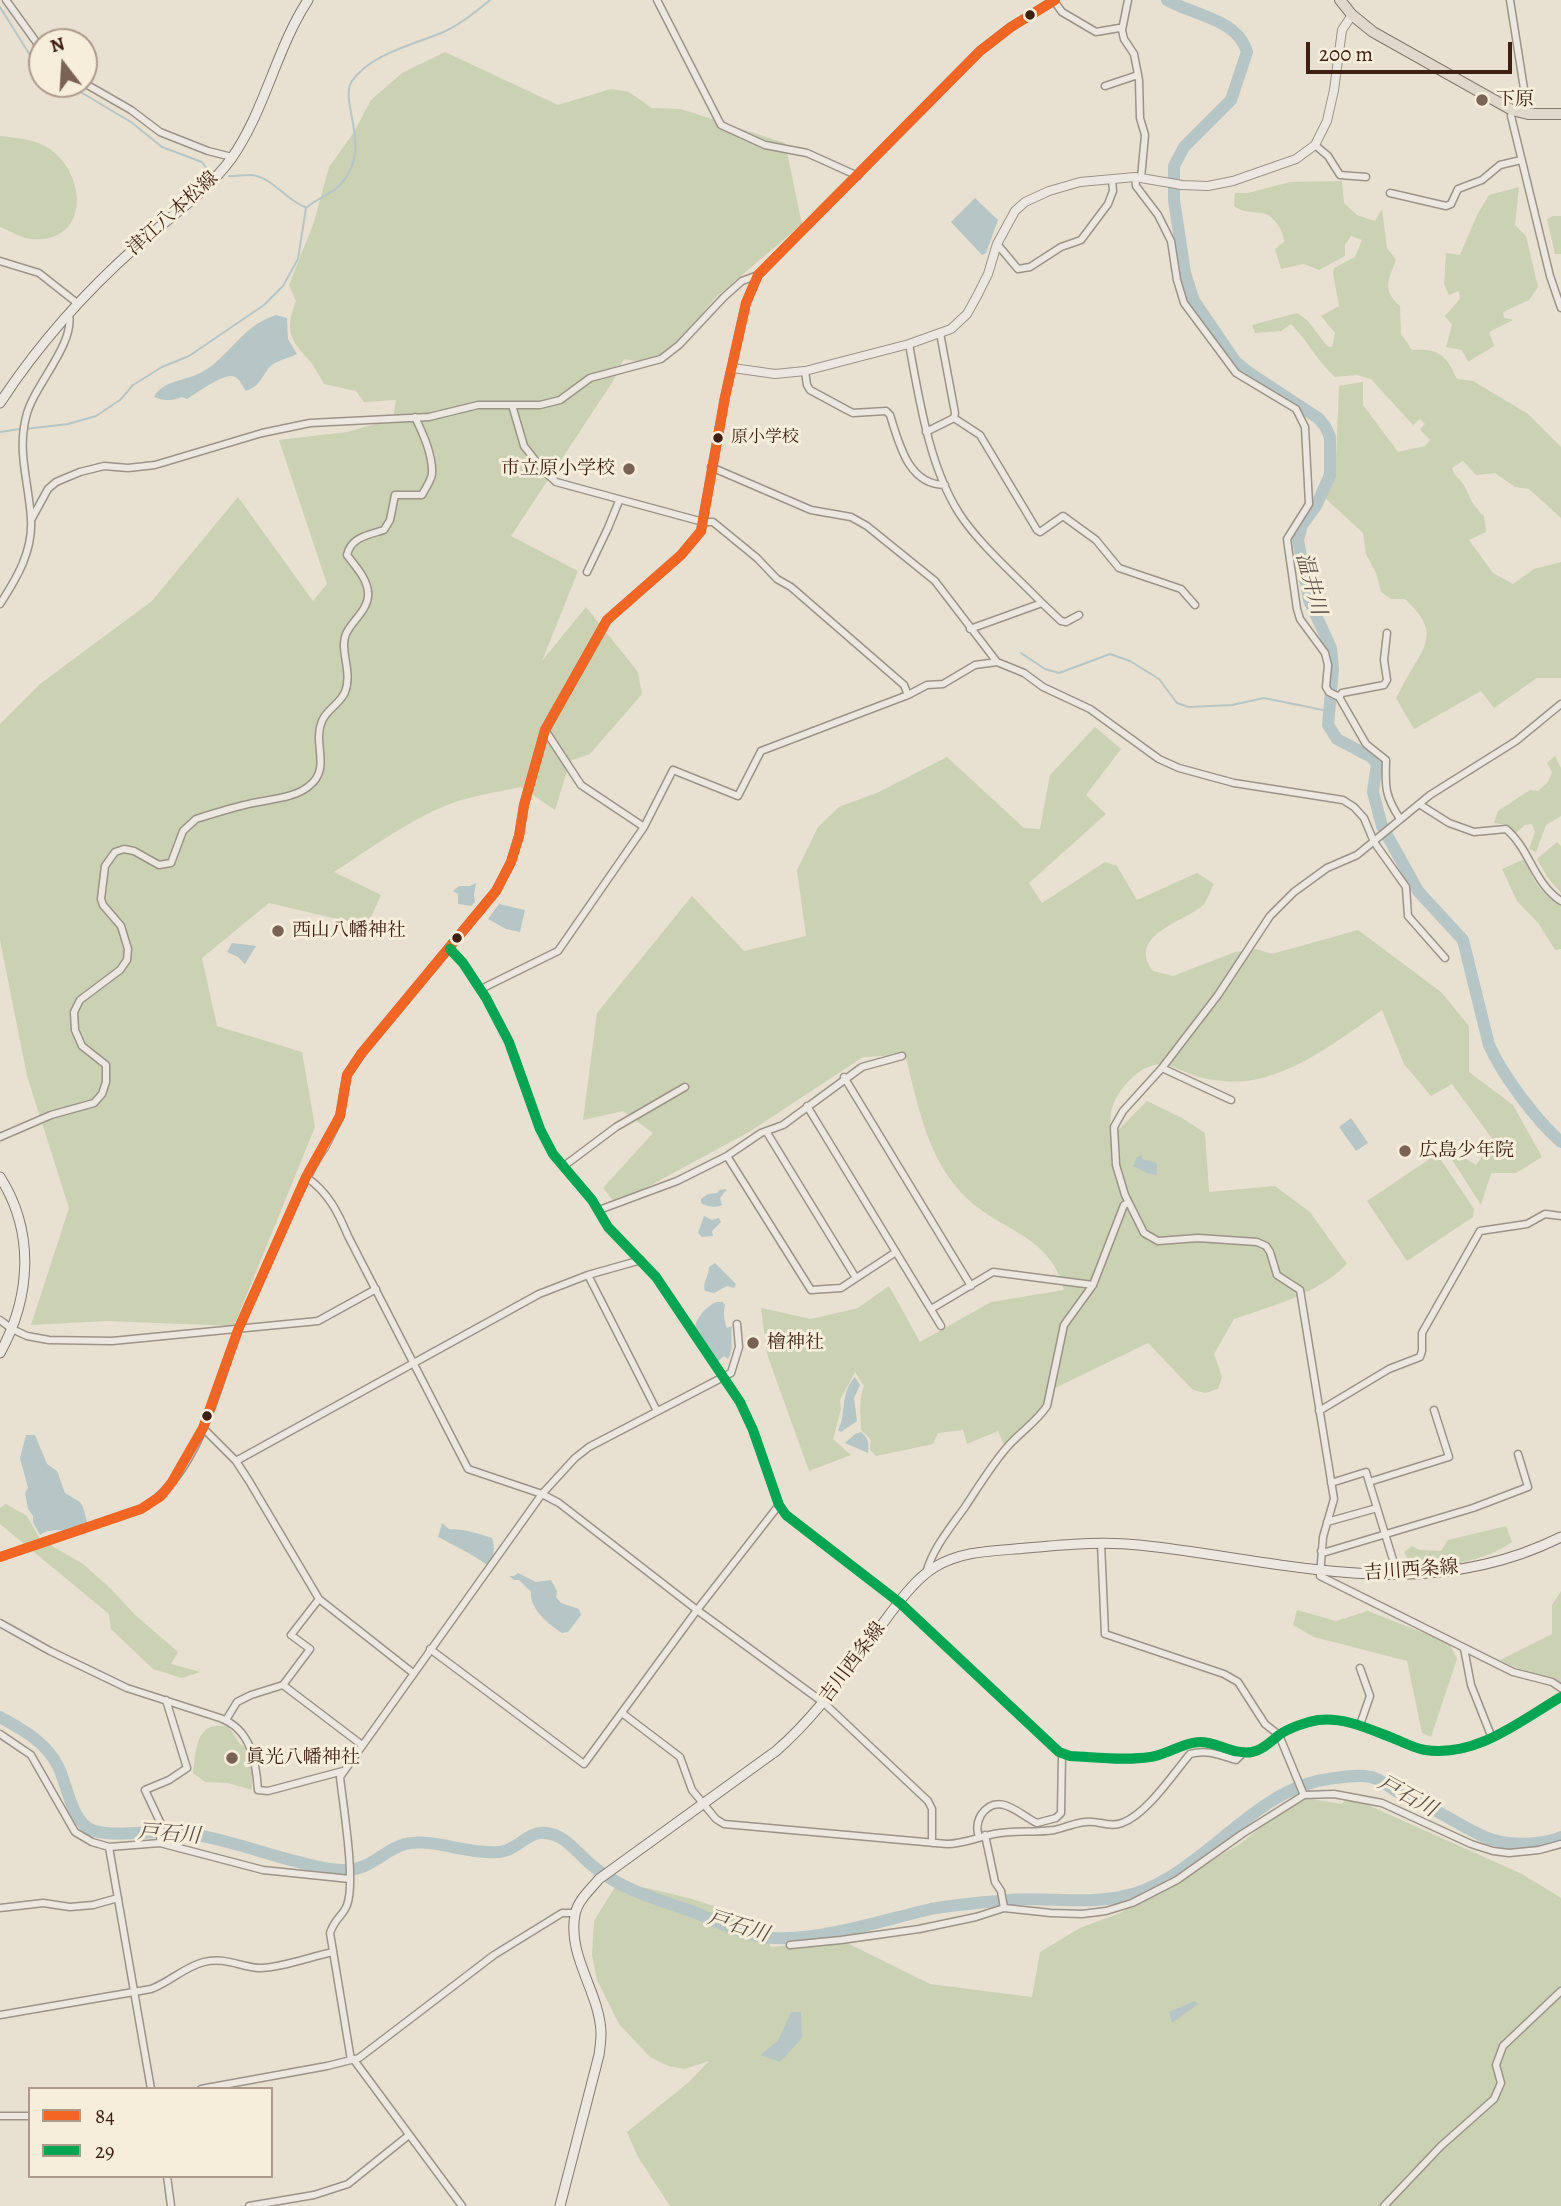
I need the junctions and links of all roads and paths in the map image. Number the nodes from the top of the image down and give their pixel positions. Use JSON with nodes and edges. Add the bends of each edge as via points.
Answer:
{"nodes":[{"id":1,"x":6,"y":0,"type":"edge"},
{"id":2,"x":308,"y":0,"type":"edge"},
{"id":3,"x":656,"y":0,"type":"edge"},
{"id":4,"x":1128,"y":0,"type":"edge"},
{"id":5,"x":1340,"y":0,"type":"edge"},
{"id":6,"x":1510,"y":0,"type":"edge"},
{"id":7,"x":1055,"y":1,"type":"edge"},
{"id":8,"x":1352,"y":15,"type":"junction"},
{"id":9,"x":1122,"y":30,"type":"junction"},
{"id":10,"x":28,"y":31,"type":"edge"},
{"id":11,"x":1138,"y":75,"type":"junction"},
{"id":12,"x":1105,"y":86,"type":"dead end"},
{"id":13,"x":98,"y":91,"type":"edge"},
{"id":14,"x":1512,"y":110,"type":"junction"},
{"id":15,"x":1528,"y":114,"type":"junction"},
{"id":16,"x":1561,"y":114,"type":"edge"},
{"id":17,"x":1315,"y":145,"type":"junction"},
{"id":18,"x":232,"y":157,"type":"junction"},
{"id":19,"x":1521,"y":160,"type":"junction"},
{"id":20,"x":858,"y":176,"type":"junction"},
{"id":21,"x":1138,"y":177,"type":"junction"},
{"id":22,"x":1366,"y":177,"type":"dead end"},
{"id":23,"x":1112,"y":179,"type":"junction"},
{"id":24,"x":1390,"y":193,"type":"dead end"},
{"id":25,"x":997,"y":244,"type":"junction"},
{"id":26,"x":0,"y":261,"type":"edge"},
{"id":27,"x":758,"y":275,"type":"junction"},
{"id":28,"x":77,"y":303,"type":"junction"},
{"id":29,"x":1561,"y":308,"type":"edge"},
{"id":30,"x":69,"y":314,"type":"junction"},
{"id":31,"x":940,"y":333,"type":"junction"},
{"id":32,"x":909,"y":344,"type":"junction"},
{"id":33,"x":733,"y":368,"type":"junction"},
{"id":34,"x":805,"y":371,"type":"junction"},
{"id":35,"x":0,"y":403,"type":"edge"},
{"id":36,"x":512,"y":405,"type":"junction"},
{"id":37,"x":415,"y":417,"type":"junction"},
{"id":38,"x":954,"y":418,"type":"junction"},
{"id":39,"x":926,"y":432,"type":"junction"},
{"id":40,"x":711,"y":467,"type":"junction"},
{"id":41,"x":945,"y":485,"type":"junction"},
{"id":42,"x":619,"y":500,"type":"junction"},
{"id":43,"x":31,"y":520,"type":"junction"},
{"id":44,"x":704,"y":522,"type":"junction"},
{"id":45,"x":587,"y":572,"type":"dead end"},
{"id":46,"x":1042,"y":603,"type":"junction"},
{"id":47,"x":0,"y":604,"type":"edge"},
{"id":48,"x":1195,"y":605,"type":"dead end"},
{"id":49,"x":1079,"y":615,"type":"dead end"},
{"id":50,"x":970,"y":629,"type":"junction"},
{"id":51,"x":1387,"y":633,"type":"dead end"},
{"id":52,"x":998,"y":662,"type":"junction"},
{"id":53,"x":908,"y":695,"type":"junction"},
{"id":54,"x":1339,"y":697,"type":"junction"},
{"id":55,"x":1561,"y":704,"type":"edge"},
{"id":56,"x":545,"y":730,"type":"junction"},
{"id":57,"x":1419,"y":804,"type":"junction"},
{"id":58,"x":1400,"y":819,"type":"junction"},
{"id":59,"x":644,"y":827,"type":"junction"},
{"id":60,"x":1376,"y":840,"type":"junction"},
{"id":61,"x":1561,"y":901,"type":"edge"},
{"id":62,"x":450,"y":949,"type":"junction"},
{"id":63,"x":1445,"y":958,"type":"dead end"},
{"id":64,"x":485,"y":987,"type":"dead end"},
{"id":65,"x":902,"y":1056,"type":"dead end"},
{"id":66,"x":1162,"y":1068,"type":"junction"},
{"id":67,"x":844,"y":1077,"type":"junction"},
{"id":68,"x":685,"y":1087,"type":"dead end"},
{"id":69,"x":1231,"y":1100,"type":"dead end"},
{"id":70,"x":807,"y":1106,"type":"junction"},
{"id":71,"x":766,"y":1131,"type":"junction"},
{"id":72,"x":0,"y":1137,"type":"edge"},
{"id":73,"x":324,"y":1148,"type":"joint"},
{"id":74,"x":727,"y":1156,"type":"junction"},
{"id":75,"x":564,"y":1166,"type":"junction"},
{"id":76,"x":0,"y":1177,"type":"edge"},
{"id":77,"x":306,"y":1177,"type":"junction"},
{"id":78,"x":1128,"y":1203,"type":"junction"},
{"id":79,"x":599,"y":1210,"type":"junction"},
{"id":80,"x":1561,"y":1216,"type":"edge"},
{"id":81,"x":896,"y":1252,"type":"junction"},
{"id":82,"x":641,"y":1260,"type":"junction"},
{"id":83,"x":588,"y":1275,"type":"junction"},
{"id":84,"x":856,"y":1278,"type":"junction"},
{"id":85,"x":1093,"y":1284,"type":"junction"},
{"id":86,"x":971,"y":1286,"type":"junction"},
{"id":87,"x":376,"y":1289,"type":"junction"},
{"id":88,"x":930,"y":1309,"type":"junction"},
{"id":89,"x":0,"y":1320,"type":"edge"},
{"id":90,"x":737,"y":1324,"type":"dead end"},
{"id":91,"x":941,"y":1325,"type":"dead end"},
{"id":92,"x":12,"y":1329,"type":"junction"},
{"id":93,"x":238,"y":1330,"type":"junction"},
{"id":94,"x":0,"y":1353,"type":"edge"},
{"id":95,"x":412,"y":1363,"type":"junction"},
{"id":96,"x":725,"y":1377,"type":"junction"},
{"id":97,"x":1434,"y":1410,"type":"dead end"},
{"id":98,"x":657,"y":1411,"type":"junction"},
{"id":99,"x":1319,"y":1411,"type":"junction"},
{"id":100,"x":203,"y":1428,"type":"junction"},
{"id":101,"x":1518,"y":1454,"type":"dead end"},
{"id":102,"x":236,"y":1461,"type":"junction"},
{"id":103,"x":1369,"y":1482,"type":"junction"},
{"id":104,"x":1331,"y":1483,"type":"junction"},
{"id":105,"x":542,"y":1493,"type":"junction"},
{"id":106,"x":779,"y":1505,"type":"junction"},
{"id":107,"x":1377,"y":1508,"type":"junction"},
{"id":108,"x":1327,"y":1522,"type":"junction"},
{"id":109,"x":1386,"y":1534,"type":"junction"},
{"id":110,"x":1561,"y":1537,"type":"edge"},
{"id":111,"x":1101,"y":1543,"type":"junction"},
{"id":112,"x":1321,"y":1551,"type":"junction"},
{"id":113,"x":0,"y":1557,"type":"edge"},
{"id":114,"x":1321,"y":1571,"type":"junction"},
{"id":115,"x":926,"y":1573,"type":"junction"},
{"id":116,"x":1398,"y":1576,"type":"junction"},
{"id":117,"x":319,"y":1599,"type":"junction"},
{"id":118,"x":900,"y":1603,"type":"junction"},
{"id":119,"x":697,"y":1610,"type":"junction"},
{"id":120,"x":0,"y":1623,"type":"edge"},
{"id":121,"x":1464,"y":1648,"type":"junction"},
{"id":122,"x":430,"y":1649,"type":"junction"},
{"id":123,"x":1360,"y":1668,"type":"dead end"},
{"id":124,"x":413,"y":1673,"type":"junction"},
{"id":125,"x":283,"y":1685,"type":"junction"},
{"id":126,"x":1561,"y":1688,"type":"edge"},
{"id":127,"x":1561,"y":1697,"type":"edge"},
{"id":128,"x":166,"y":1700,"type":"junction"},
{"id":129,"x":824,"y":1703,"type":"junction"},
{"id":130,"x":622,"y":1713,"type":"junction"},
{"id":131,"x":226,"y":1720,"type":"junction"},
{"id":132,"x":1360,"y":1725,"type":"junction"},
{"id":133,"x":0,"y":1734,"type":"edge"},
{"id":134,"x":1279,"y":1735,"type":"junction"},
{"id":135,"x":1492,"y":1738,"type":"junction"},
{"id":136,"x":362,"y":1745,"type":"junction"},
{"id":137,"x":1244,"y":1752,"type":"junction"},
{"id":138,"x":1062,"y":1753,"type":"junction"},
{"id":139,"x":343,"y":1772,"type":"junction"},
{"id":140,"x":1303,"y":1793,"type":"dead end"},
{"id":141,"x":704,"y":1802,"type":"junction"},
{"id":142,"x":982,"y":1836,"type":"junction"},
{"id":143,"x":161,"y":1840,"type":"junction"},
{"id":144,"x":932,"y":1843,"type":"junction"},
{"id":145,"x":1561,"y":1844,"type":"edge"},
{"id":146,"x":109,"y":1847,"type":"junction"},
{"id":147,"x":350,"y":1878,"type":"junction"},
{"id":148,"x":118,"y":1898,"type":"junction"},
{"id":149,"x":0,"y":1908,"type":"edge"},
{"id":150,"x":1004,"y":1908,"type":"junction"},
{"id":151,"x":575,"y":1913,"type":"junction"},
{"id":152,"x":790,"y":1945,"type":"dead end"},
{"id":153,"x":333,"y":1952,"type":"junction"},
{"id":154,"x":1561,"y":1991,"type":"edge"},
{"id":155,"x":134,"y":1993,"type":"junction"},
{"id":156,"x":0,"y":2015,"type":"edge"},
{"id":157,"x":352,"y":2060,"type":"junction"},
{"id":158,"x":151,"y":2087,"type":"edge"},
{"id":159,"x":211,"y":2087,"type":"edge"},
{"id":160,"x":0,"y":2116,"type":"edge"},
{"id":161,"x":28,"y":2116,"type":"edge"},
{"id":162,"x":409,"y":2135,"type":"junction"},
{"id":163,"x":167,"y":2178,"type":"edge"},
{"id":164,"x":171,"y":2206,"type":"edge"},
{"id":165,"x":249,"y":2206,"type":"edge"},
{"id":166,"x":462,"y":2206,"type":"edge"},
{"id":167,"x":560,"y":2206,"type":"edge"},
{"id":168,"x":1384,"y":2206,"type":"edge"}],
"edges":[{"from":1,"to":10,"type":"street"},
{"from":2,"to":18,"type":"main road","name":"津江八本松線"},
{"from":3,"to":20,"type":"street","via":[[721,125],[765,145],[807,153]]},
{"from":4,"to":9,"type":"street"},
{"from":5,"to":8,"type":"main road"},
{"from":6,"to":15,"type":"street"},
{"from":7,"to":9,"type":"street","via":[[1062,12],[1096,32]]},
{"from":7,"to":20,"type":"street","via":[[980,51]]},
{"from":8,"to":14,"type":"main road","via":[[1373,32]]},
{"from":8,"to":17,"type":"street","via":[[1342,30],[1332,100]]},
{"from":9,"to":11,"type":"street"},
{"from":11,"to":12,"type":"street"},
{"from":11,"to":21,"type":"street","via":[[1145,135]]},
{"from":13,"to":18,"type":"street","via":[[160,132]]},
{"from":14,"to":15,"type":"main road"},
{"from":14,"to":19,"type":"street"},
{"from":15,"to":16,"type":"main road"},
{"from":17,"to":21,"type":"street","via":[[1296,159],[1208,186]]},
{"from":17,"to":22,"type":"street","via":[[1340,176]]},
{"from":18,"to":28,"type":"main road","name":"津江八本松線"},
{"from":19,"to":24,"type":"street","via":[[1500,165],[1482,180],[1458,189],[1446,206]]},
{"from":19,"to":29,"type":"street"},
{"from":20,"to":27,"type":"street"},
{"from":21,"to":23,"type":"street"},
{"from":21,"to":54,"type":"street","via":[[1136,186],[1171,241],[1184,303],[1236,373],[1296,409],[1306,426],[1309,504],[1287,545],[1300,619],[1327,660],[1326,687]]},
{"from":23,"to":25,"type":"street","via":[[1080,182],[1025,202]]},
{"from":23,"to":25,"type":"street","via":[[1108,204],[1081,240],[1018,269]]},
{"from":25,"to":31,"type":"street","via":[[988,274],[967,314]]},
{"from":26,"to":28,"type":"street","via":[[39,273]]},
{"from":27,"to":33,"type":"street","via":[[746,303]]},
{"from":27,"to":36,"type":"street","via":[[742,281],[661,359],[590,378],[561,400]]},
{"from":28,"to":30,"type":"main road","name":"津江八本松線"},
{"from":30,"to":35,"type":"main road","name":"津江八本松線"},
{"from":30,"to":43,"type":"street","via":[[67,336],[27,412],[22,436]]},
{"from":31,"to":32,"type":"street"},
{"from":31,"to":38,"type":"street"},
{"from":32,"to":34,"type":"street"},
{"from":32,"to":39,"type":"street"},
{"from":33,"to":34,"type":"street"},
{"from":33,"to":40,"type":"street"},
{"from":34,"to":41,"type":"street","via":[[810,390],[853,413],[886,411],[911,468],[932,485]]},
{"from":36,"to":37,"type":"street","via":[[478,405]]},
{"from":36,"to":42,"type":"street","via":[[524,446],[550,477]]},
{"from":37,"to":43,"type":"street","via":[[310,423],[156,465],[104,466],[80,472],[48,489]]},
{"from":37,"to":72,"type":"street","via":[[432,475],[422,495],[396,495],[384,530],[355,539],[349,547],[347,555],[361,573],[368,597],[344,642],[349,674],[346,689],[321,722],[321,772],[300,792],[196,819],[183,831],[171,863],[164,866],[124,849],[110,857],[101,898],[121,926],[127,960],[80,1000],[74,1013],[82,1046],[106,1065],[102,1094],[94,1103]]},
{"from":38,"to":39,"type":"street"},
{"from":38,"to":48,"type":"street","via":[[980,435],[1037,530],[1063,516],[1096,540],[1119,568],[1181,589]]},
{"from":39,"to":41,"type":"street"},
{"from":40,"to":44,"type":"street"},
{"from":40,"to":50,"type":"street","via":[[811,510],[850,517],[867,526],[935,582]]},
{"from":41,"to":46,"type":"street","via":[[967,524]]},
{"from":42,"to":44,"type":"street"},
{"from":42,"to":45,"type":"street"},
{"from":43,"to":47,"type":"street","via":[[23,564]]},
{"from":44,"to":53,"type":"street","via":[[713,522],[757,558],[904,685]]},
{"from":44,"to":56,"type":"street","via":[[688,548],[607,620]]},
{"from":46,"to":49,"type":"street","via":[[1061,621]]},
{"from":46,"to":50,"type":"street"},
{"from":50,"to":52,"type":"street"},
{"from":51,"to":54,"type":"street","via":[[1384,685]]},
{"from":52,"to":53,"type":"street","via":[[975,665],[943,684],[927,685]]},
{"from":52,"to":60,"type":"street","via":[[1090,709],[1179,768],[1234,783],[1343,800],[1364,818]]},
{"from":53,"to":59,"type":"street","via":[[761,751],[738,796],[673,770]]},
{"from":54,"to":58,"type":"street","via":[[1363,740],[1386,760],[1387,797]]},
{"from":55,"to":57,"type":"street","via":[[1516,741]]},
{"from":56,"to":59,"type":"street","via":[[581,785]]},
{"from":56,"to":62,"type":"street","via":[[511,862],[496,891]]},
{"from":57,"to":58,"type":"street"},
{"from":57,"to":61,"type":"street","via":[[1449,824],[1474,832],[1506,829],[1522,847],[1540,882]]},
{"from":58,"to":60,"type":"street"},
{"from":59,"to":64,"type":"street","via":[[558,951]]},
{"from":60,"to":63,"type":"street","via":[[1406,887],[1408,916]]},
{"from":60,"to":66,"type":"street","via":[[1305,882],[1269,916],[1219,995]]},
{"from":62,"to":73,"type":"street","via":[[346,1075],[340,1116]]},
{"from":62,"to":75,"type":"street","via":[[486,998],[509,1042],[540,1129]]},
{"from":65,"to":67,"type":"street"},
{"from":66,"to":69,"type":"street"},
{"from":66,"to":78,"type":"street","via":[[1114,1127],[1116,1165]]},
{"from":67,"to":70,"type":"street"},
{"from":67,"to":86,"type":"street"},
{"from":68,"to":75,"type":"street","via":[[616,1127]]},
{"from":70,"to":71,"type":"street","via":[[783,1125]]},
{"from":70,"to":81,"type":"street"},
{"from":71,"to":74,"type":"street"},
{"from":71,"to":84,"type":"street"},
{"from":73,"to":77,"type":"street"},
{"from":74,"to":79,"type":"street","via":[[677,1181]]},
{"from":74,"to":84,"type":"street","via":[[811,1290],[841,1288]]},
{"from":75,"to":79,"type":"street"},
{"from":76,"to":92,"type":"main road","via":[[26,1247]]},
{"from":77,"to":87,"type":"street","via":[[336,1208]]},
{"from":77,"to":93,"type":"street"},
{"from":78,"to":85,"type":"street"},
{"from":78,"to":99,"type":"street","via":[[1144,1233],[1158,1241],[1198,1238],[1257,1241],[1266,1246],[1277,1275],[1300,1290]]},
{"from":79,"to":82,"type":"street","via":[[608,1227]]},
{"from":80,"to":99,"type":"street","via":[[1545,1214],[1527,1224],[1480,1231],[1422,1333],[1420,1357],[1389,1369]]},
{"from":81,"to":84,"type":"street"},
{"from":81,"to":88,"type":"street"},
{"from":82,"to":83,"type":"street"},
{"from":82,"to":96,"type":"street"},
{"from":83,"to":95,"type":"street","via":[[539,1294]]},
{"from":83,"to":98,"type":"street"},
{"from":85,"to":86,"type":"street","via":[[993,1272]]},
{"from":85,"to":115,"type":"street","via":[[1065,1325],[1047,1406],[997,1459],[939,1544]]},
{"from":86,"to":88,"type":"street"},
{"from":87,"to":93,"type":"street","via":[[318,1321]]},
{"from":87,"to":95,"type":"street"},
{"from":88,"to":91,"type":"street"},
{"from":89,"to":92,"type":"street"},
{"from":90,"to":96,"type":"street","via":[[739,1347],[731,1373]]},
{"from":92,"to":93,"type":"street","via":[[49,1340],[112,1342]]},
{"from":92,"to":94,"type":"main road"},
{"from":93,"to":100,"type":"street"},
{"from":95,"to":102,"type":"street"},
{"from":95,"to":105,"type":"street","via":[[468,1469]]},
{"from":96,"to":98,"type":"street"},
{"from":96,"to":106,"type":"street","via":[[753,1430]]},
{"from":97,"to":103,"type":"street","via":[[1449,1457]]},
{"from":98,"to":105,"type":"street","via":[[590,1447]]},
{"from":99,"to":104,"type":"street"},
{"from":100,"to":102,"type":"street"},
{"from":100,"to":113,"type":"street","via":[[172,1482],[150,1504]]},
{"from":101,"to":109,"type":"street","via":[[1528,1487]]},
{"from":102,"to":117,"type":"street"},
{"from":103,"to":104,"type":"street","via":[[1366,1472]]},
{"from":103,"to":107,"type":"street"},
{"from":104,"to":108,"type":"street","via":[[1334,1499]]},
{"from":105,"to":119,"type":"street"},
{"from":105,"to":122,"type":"street"},
{"from":106,"to":118,"type":"street"},
{"from":106,"to":119,"type":"street"},
{"from":107,"to":108,"type":"street"},
{"from":107,"to":109,"type":"street"},
{"from":108,"to":112,"type":"street"},
{"from":109,"to":112,"type":"street"},
{"from":109,"to":116,"type":"street"},
{"from":110,"to":116,"type":"main road","name":"吉川西条線","via":[[1443,1573]]},
{"from":111,"to":114,"type":"main road","name":"吉川西条線"},
{"from":111,"to":115,"type":"main road","name":"吉川西条線","via":[[971,1553]]},
{"from":111,"to":134,"type":"street","via":[[1105,1634],[1238,1682],[1265,1724]]},
{"from":112,"to":114,"type":"street"},
{"from":114,"to":116,"type":"main road","name":"吉川西条線"},
{"from":114,"to":121,"type":"street","via":[[1320,1576],[1355,1595]]},
{"from":115,"to":118,"type":"main road","name":"吉川西条線"},
{"from":117,"to":124,"type":"street"},
{"from":117,"to":125,"type":"street","via":[[291,1635],[310,1648]]},
{"from":118,"to":129,"type":"main road","name":"吉川西条線"},
{"from":118,"to":138,"type":"street"},
{"from":119,"to":129,"type":"street"},
{"from":119,"to":130,"type":"street"},
{"from":120,"to":128,"type":"street","via":[[127,1688]]},
{"from":121,"to":126,"type":"street","via":[[1513,1672]]},
{"from":121,"to":135,"type":"street","via":[[1471,1685]]},
{"from":122,"to":124,"type":"street"},
{"from":122,"to":130,"type":"street","via":[[584,1764]]},
{"from":123,"to":132,"type":"street","via":[[1370,1696]]},
{"from":124,"to":136,"type":"street"},
{"from":125,"to":131,"type":"street","via":[[237,1702]]},
{"from":125,"to":136,"type":"street"},
{"from":127,"to":135,"type":"street"},
{"from":128,"to":131,"type":"street"},
{"from":128,"to":143,"type":"street","via":[[187,1768],[145,1790],[161,1824]]},
{"from":129,"to":141,"type":"main road","name":"吉川西条線","via":[[776,1751]]},
{"from":129,"to":144,"type":"street","via":[[928,1801]]},
{"from":130,"to":141,"type":"street","via":[[680,1757],[692,1790]]},
{"from":131,"to":139,"type":"street","via":[[251,1748],[258,1790]]},
{"from":132,"to":134,"type":"street","via":[[1317,1720]]},
{"from":132,"to":135,"type":"street","via":[[1439,1751]]},
{"from":133,"to":146,"type":"street","via":[[31,1755],[75,1832]]},
{"from":134,"to":137,"type":"street","via":[[1265,1746]]},
{"from":134,"to":140,"type":"street"},
{"from":136,"to":139,"type":"street"},
{"from":137,"to":138,"type":"street","via":[[1196,1741],[1148,1758]]},
{"from":137,"to":142,"type":"street","via":[[1237,1760],[1212,1752],[1190,1754],[1143,1809],[1124,1823],[1083,1822],[1055,1830]]},
{"from":138,"to":142,"type":"street","via":[[1061,1813],[1037,1824],[1012,1807],[996,1804],[980,1817],[976,1830]]},
{"from":139,"to":147,"type":"street"},
{"from":141,"to":144,"type":"street","via":[[716,1819],[733,1825]]},
{"from":141,"to":151,"type":"main road","name":"吉川西条線","via":[[599,1879]]},
{"from":142,"to":144,"type":"street","via":[[960,1844]]},
{"from":142,"to":150,"type":"street"},
{"from":143,"to":146,"type":"street"},
{"from":143,"to":147,"type":"street","via":[[263,1870]]},
{"from":145,"to":150,"type":"street","via":[[1539,1850],[1493,1851],[1382,1803],[1324,1793],[1304,1795],[1177,1880],[1132,1903],[1082,1914]]},
{"from":146,"to":148,"type":"street"},
{"from":147,"to":153,"type":"street","via":[[348,1903],[330,1933]]},
{"from":148,"to":149,"type":"street","via":[[70,1907],[43,1903]]},
{"from":148,"to":155,"type":"street"},
{"from":150,"to":152,"type":"street","via":[[919,1929]]},
{"from":151,"to":157,"type":"street","via":[[562,1913],[494,1955]]},
{"from":151,"to":167,"type":"main road","via":[[575,1946],[601,2033]]},
{"from":153,"to":155,"type":"street","via":[[259,1968],[218,1959],[202,1962],[162,1985]]},
{"from":153,"to":157,"type":"street"},
{"from":154,"to":168,"type":"street","via":[[1503,2046],[1496,2065],[1501,2083],[1494,2099]]},
{"from":155,"to":156,"type":"street"},
{"from":155,"to":158,"type":"street"},
{"from":157,"to":159,"type":"street"},
{"from":157,"to":162,"type":"street"},
{"from":160,"to":161,"type":"street"},
{"from":162,"to":165,"type":"street","via":[[348,2184]]},
{"from":162,"to":166,"type":"street"},
{"from":163,"to":164,"type":"street"}]}
